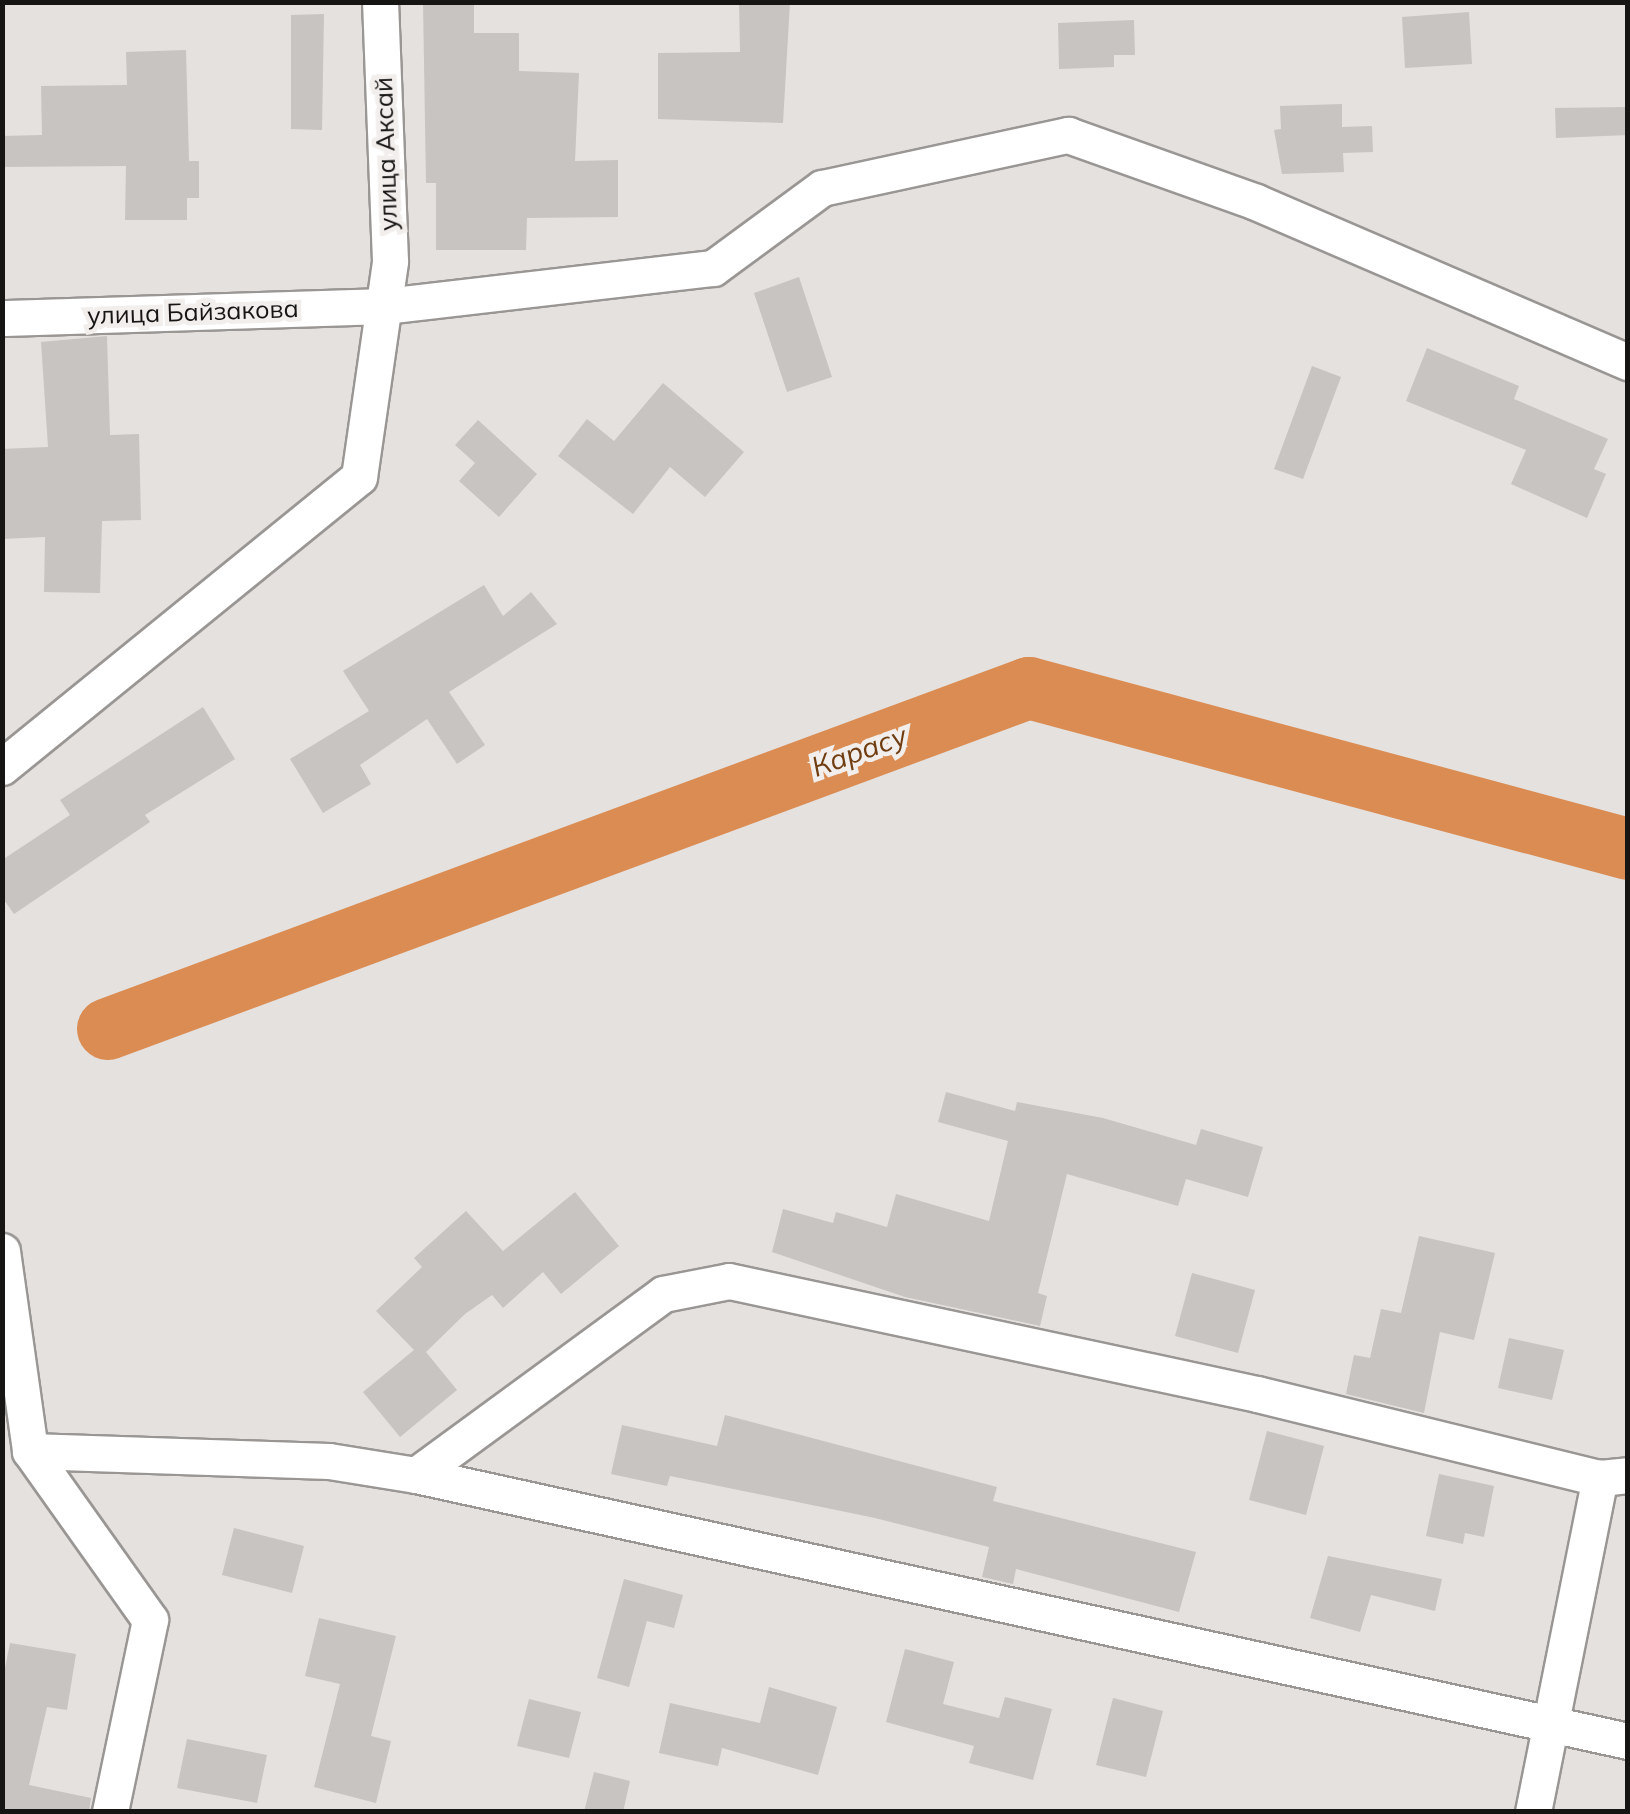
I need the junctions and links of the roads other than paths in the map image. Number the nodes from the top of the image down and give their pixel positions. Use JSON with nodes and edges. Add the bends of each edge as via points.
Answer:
{"nodes":[{"id":1,"x":380,"y":2,"type":"edge"},
{"id":2,"x":384,"y":306,"type":"junction"},
{"id":3,"x":2,"y":318,"type":"edge"},
{"id":4,"x":1628,"y":362,"type":"edge"},
{"id":5,"x":2,"y":767,"type":"edge"},
{"id":6,"x":2,"y":1251,"type":"edge"},
{"id":7,"x":30,"y":1451,"type":"junction"},
{"id":8,"x":416,"y":1475,"type":"junction"},
{"id":9,"x":1614,"y":1476,"type":"edge"},
{"id":10,"x":1555,"y":1722,"type":"junction"},
{"id":11,"x":1628,"y":1741,"type":"edge"},
{"id":12,"x":110,"y":1812,"type":"edge"},
{"id":13,"x":1533,"y":1812,"type":"edge"}],
"edges":[{"from":1,"to":2,"type":"street","name":"улица Аксай","via":[[390,260]]},
{"from":2,"to":3,"type":"street","name":"улица Байзакова"},
{"from":2,"to":4,"type":"street","name":"улица Байзакова","via":[[713,268],[822,188],[1068,135],[1256,202]]},
{"from":2,"to":5,"type":"street","name":"улица Аксай","via":[[359,477]]},
{"from":6,"to":7,"type":"street"},
{"from":7,"to":8,"type":"street","via":[[329,1462]]},
{"from":7,"to":12,"type":"street","via":[[150,1620]]},
{"from":8,"to":9,"type":"street","via":[[662,1294],[729,1282]]},
{"from":8,"to":10,"type":"street"},
{"from":9,"to":10,"type":"street"},
{"from":10,"to":11,"type":"street"},
{"from":10,"to":13,"type":"street"}]}
